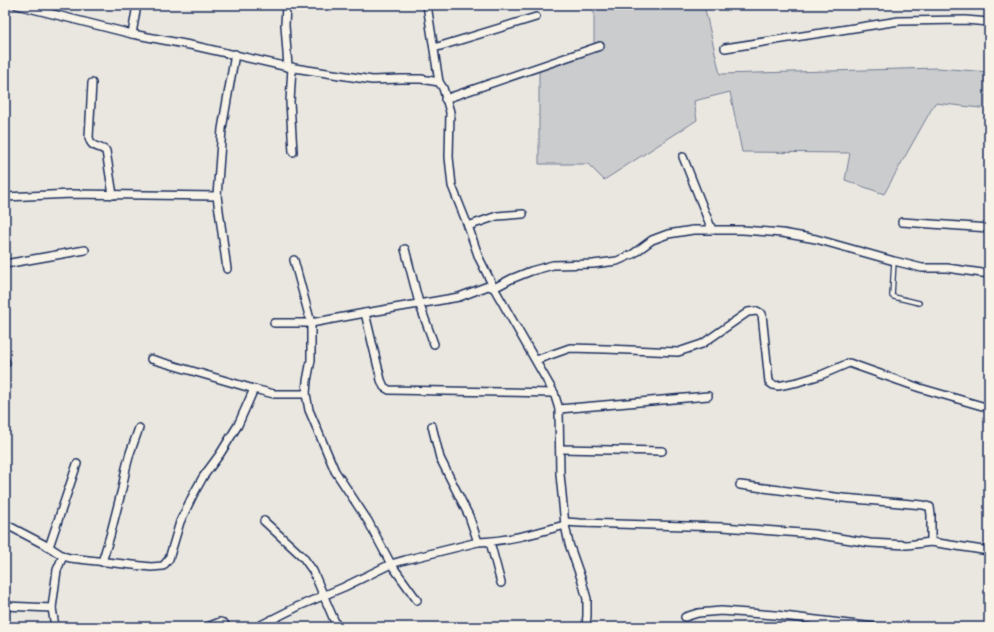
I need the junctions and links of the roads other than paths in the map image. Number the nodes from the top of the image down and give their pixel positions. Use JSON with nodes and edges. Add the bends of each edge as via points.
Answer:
{"nodes":[{"id":1,"x":17,"y":5,"type":"edge"},
{"id":2,"x":137,"y":5,"type":"edge"},
{"id":3,"x":286,"y":5,"type":"edge"},
{"id":4,"x":427,"y":5,"type":"edge"},
{"id":5,"x":536,"y":17,"type":"dead end"},
{"id":6,"x":989,"y":22,"type":"edge"},
{"id":7,"x":132,"y":34,"type":"junction"},
{"id":8,"x":600,"y":46,"type":"dead end"},
{"id":9,"x":434,"y":48,"type":"junction"},
{"id":10,"x":725,"y":48,"type":"dead end"},
{"id":11,"x":235,"y":54,"type":"junction"},
{"id":12,"x":290,"y":67,"type":"junction"},
{"id":13,"x":438,"y":82,"type":"junction"},
{"id":14,"x":92,"y":83,"type":"dead end"},
{"id":15,"x":445,"y":99,"type":"junction"},
{"id":16,"x":293,"y":152,"type":"dead end"},
{"id":17,"x":683,"y":157,"type":"dead end"},
{"id":18,"x":113,"y":195,"type":"junction"},
{"id":19,"x":217,"y":196,"type":"junction"},
{"id":20,"x":5,"y":197,"type":"edge"},
{"id":21,"x":523,"y":214,"type":"dead end"},
{"id":22,"x":902,"y":222,"type":"dead end"},
{"id":23,"x":468,"y":226,"type":"junction"},
{"id":24,"x":989,"y":228,"type":"edge"},
{"id":25,"x":712,"y":230,"type":"junction"},
{"id":26,"x":405,"y":249,"type":"dead end"},
{"id":27,"x":85,"y":250,"type":"dead end"},
{"id":28,"x":294,"y":260,"type":"dead end"},
{"id":29,"x":894,"y":261,"type":"junction"},
{"id":30,"x":5,"y":264,"type":"edge"},
{"id":31,"x":227,"y":269,"type":"dead end"},
{"id":32,"x":989,"y":274,"type":"edge"},
{"id":33,"x":494,"y":288,"type":"junction"},
{"id":34,"x":419,"y":303,"type":"junction"},
{"id":35,"x":918,"y":303,"type":"dead end"},
{"id":36,"x":365,"y":313,"type":"junction"},
{"id":37,"x":311,"y":323,"type":"junction"},
{"id":38,"x":274,"y":324,"type":"dead end"},
{"id":39,"x":434,"y":344,"type":"dead end"},
{"id":40,"x":151,"y":360,"type":"dead end"},
{"id":41,"x":536,"y":360,"type":"junction"},
{"id":42,"x":254,"y":389,"type":"junction"},
{"id":43,"x":554,"y":393,"type":"junction"},
{"id":44,"x":306,"y":394,"type":"junction"},
{"id":45,"x":708,"y":396,"type":"dead end"},
{"id":46,"x":989,"y":408,"type":"edge"},
{"id":47,"x":559,"y":409,"type":"junction"},
{"id":48,"x":432,"y":426,"type":"dead end"},
{"id":49,"x":139,"y":428,"type":"dead end"},
{"id":50,"x":560,"y":449,"type":"junction"},
{"id":51,"x":662,"y":451,"type":"dead end"},
{"id":52,"x":77,"y":464,"type":"dead end"},
{"id":53,"x":740,"y":485,"type":"dead end"},
{"id":54,"x":264,"y":521,"type":"dead end"},
{"id":55,"x":565,"y":523,"type":"junction"},
{"id":56,"x":5,"y":524,"type":"edge"},
{"id":57,"x":478,"y":542,"type":"junction"},
{"id":58,"x":490,"y":542,"type":"junction"},
{"id":59,"x":931,"y":542,"type":"junction"},
{"id":60,"x":49,"y":547,"type":"junction"},
{"id":61,"x":989,"y":551,"type":"edge"},
{"id":62,"x":63,"y":556,"type":"junction"},
{"id":63,"x":102,"y":562,"type":"junction"},
{"id":64,"x":392,"y":564,"type":"junction"},
{"id":65,"x":501,"y":583,"type":"dead end"},
{"id":66,"x":324,"y":596,"type":"junction"},
{"id":67,"x":417,"y":600,"type":"dead end"},
{"id":68,"x":5,"y":606,"type":"edge"},
{"id":69,"x":52,"y":608,"type":"junction"},
{"id":70,"x":685,"y":617,"type":"dead end"},
{"id":71,"x":55,"y":627,"type":"edge"},
{"id":72,"x":207,"y":627,"type":"edge"},
{"id":73,"x":226,"y":627,"type":"edge"},
{"id":74,"x":257,"y":627,"type":"edge"},
{"id":75,"x":337,"y":627,"type":"edge"},
{"id":76,"x":586,"y":627,"type":"edge"},
{"id":77,"x":874,"y":627,"type":"edge"}],
"edges":[{"from":1,"to":7,"type":"street"},
{"from":2,"to":7,"type":"street"},
{"from":3,"to":12,"type":"street","via":[[285,25]]},
{"from":4,"to":9,"type":"street"},
{"from":5,"to":9,"type":"street"},
{"from":6,"to":10,"type":"street","via":[[899,22]]},
{"from":7,"to":11,"type":"street"},
{"from":8,"to":15,"type":"street"},
{"from":9,"to":13,"type":"street"},
{"from":11,"to":12,"type":"street"},
{"from":11,"to":19,"type":"street","via":[[222,130]]},
{"from":12,"to":13,"type":"street","via":[[372,80],[421,79]]},
{"from":12,"to":16,"type":"street"},
{"from":13,"to":15,"type":"street","via":[[443,88]]},
{"from":14,"to":18,"type":"street","via":[[89,137],[93,145],[106,151]]},
{"from":15,"to":23,"type":"street","via":[[450,112],[449,158],[452,186]]},
{"from":17,"to":25,"type":"street"},
{"from":18,"to":19,"type":"street"},
{"from":18,"to":20,"type":"street"},
{"from":19,"to":31,"type":"street"},
{"from":21,"to":23,"type":"street","via":[[497,216]]},
{"from":22,"to":24,"type":"street"},
{"from":23,"to":33,"type":"street","via":[[479,258]]},
{"from":25,"to":29,"type":"street","via":[[782,233],[816,239]]},
{"from":25,"to":33,"type":"street","via":[[668,234],[652,240],[633,254],[617,261],[553,265],[531,271]]},
{"from":26,"to":34,"type":"street"},
{"from":27,"to":30,"type":"street"},
{"from":28,"to":37,"type":"street"},
{"from":29,"to":32,"type":"street","via":[[922,268],[947,268]]},
{"from":29,"to":35,"type":"lane","via":[[892,296]]},
{"from":33,"to":34,"type":"street","via":[[488,286],[459,297]]},
{"from":33,"to":41,"type":"street"},
{"from":34,"to":36,"type":"street"},
{"from":34,"to":39,"type":"street"},
{"from":36,"to":37,"type":"street"},
{"from":36,"to":43,"type":"street","via":[[384,388]]},
{"from":37,"to":38,"type":"street"},
{"from":37,"to":44,"type":"street","via":[[311,360]]},
{"from":40,"to":42,"type":"street"},
{"from":41,"to":43,"type":"street"},
{"from":41,"to":46,"type":"street","via":[[570,348],[678,352],[702,344],[748,312],[756,311],[762,314],[769,382],[773,385],[798,382],[849,363],[920,388]]},
{"from":42,"to":44,"type":"street","via":[[274,394]]},
{"from":42,"to":63,"type":"street","via":[[238,425],[193,495],[180,522],[169,559],[163,566]]},
{"from":43,"to":47,"type":"street"},
{"from":44,"to":64,"type":"street","via":[[309,410],[335,471],[368,521]]},
{"from":45,"to":47,"type":"street"},
{"from":47,"to":50,"type":"street"},
{"from":48,"to":57,"type":"street","via":[[440,458],[469,516]]},
{"from":49,"to":63,"type":"street","via":[[130,453]]},
{"from":50,"to":51,"type":"street"},
{"from":50,"to":55,"type":"street"},
{"from":52,"to":60,"type":"street"},
{"from":53,"to":59,"type":"street","via":[[930,507]]},
{"from":54,"to":66,"type":"street","via":[[303,557]]},
{"from":55,"to":58,"type":"street","via":[[518,537]]},
{"from":55,"to":59,"type":"street","via":[[730,527],[814,534],[870,543]]},
{"from":55,"to":76,"type":"street","via":[[587,599]]},
{"from":56,"to":60,"type":"street"},
{"from":57,"to":58,"type":"street"},
{"from":57,"to":64,"type":"street"},
{"from":58,"to":65,"type":"street"},
{"from":59,"to":61,"type":"street"},
{"from":60,"to":62,"type":"street"},
{"from":62,"to":63,"type":"street"},
{"from":62,"to":69,"type":"street","via":[[57,570]]},
{"from":64,"to":66,"type":"street"},
{"from":64,"to":67,"type":"street"},
{"from":66,"to":74,"type":"street"},
{"from":66,"to":75,"type":"street"},
{"from":68,"to":69,"type":"street"},
{"from":69,"to":71,"type":"street"},
{"from":70,"to":77,"type":"street","via":[[721,611]]},
{"from":72,"to":73,"type":"street","via":[[220,622],[224,622]]}]}
